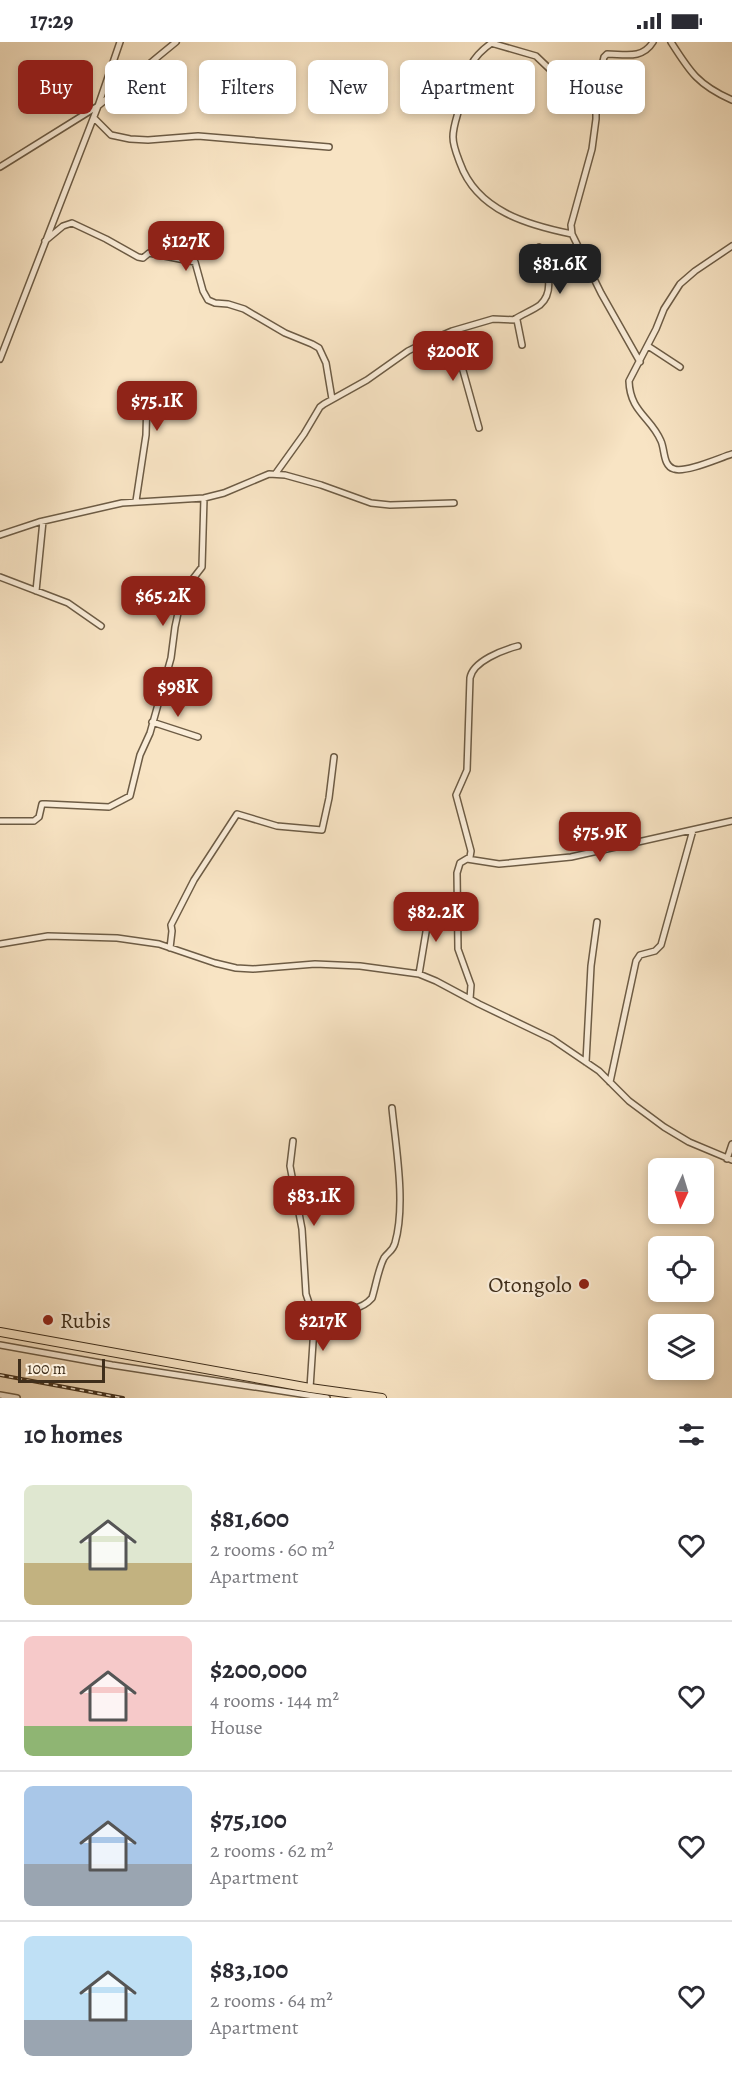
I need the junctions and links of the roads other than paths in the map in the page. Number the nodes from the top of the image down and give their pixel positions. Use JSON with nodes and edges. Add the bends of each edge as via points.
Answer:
{"nodes":[{"id":1,"x":120,"y":42,"type":"edge"},
{"id":2,"x":176,"y":42,"type":"edge"},
{"id":3,"x":653,"y":42,"type":"edge"},
{"id":4,"x":671,"y":42,"type":"edge"},
{"id":5,"x":492,"y":43,"type":"edge"},
{"id":6,"x":604,"y":60,"type":"edge"},
{"id":7,"x":547,"y":66,"type":"edge"},
{"id":8,"x":732,"y":100,"type":"edge"},
{"id":9,"x":98,"y":106,"type":"junction"},
{"id":10,"x":596,"y":114,"type":"edge"},
{"id":11,"x":94,"y":118,"type":"junction"},
{"id":12,"x":329,"y":147,"type":"dead end"},
{"id":13,"x":0,"y":166,"type":"edge"},
{"id":14,"x":572,"y":234,"type":"junction"},
{"id":15,"x":45,"y":241,"type":"junction"},
{"id":16,"x":732,"y":246,"type":"edge"},
{"id":17,"x":539,"y":247,"type":"dead end"},
{"id":18,"x":515,"y":319,"type":"junction"},
{"id":19,"x":452,"y":331,"type":"junction"},
{"id":20,"x":522,"y":345,"type":"dead end"},
{"id":21,"x":648,"y":346,"type":"junction"},
{"id":22,"x":0,"y":359,"type":"edge"},
{"id":23,"x":640,"y":362,"type":"junction"},
{"id":24,"x":680,"y":367,"type":"dead end"},
{"id":25,"x":129,"y":387,"type":"dead end"},
{"id":26,"x":332,"y":399,"type":"junction"},
{"id":27,"x":478,"y":428,"type":"dead end"},
{"id":28,"x":732,"y":454,"type":"edge"},
{"id":29,"x":276,"y":473,"type":"junction"},
{"id":30,"x":204,"y":498,"type":"junction"},
{"id":31,"x":136,"y":501,"type":"junction"},
{"id":32,"x":454,"y":503,"type":"dead end"},
{"id":33,"x":43,"y":521,"type":"junction"},
{"id":34,"x":0,"y":535,"type":"edge"},
{"id":35,"x":0,"y":577,"type":"edge"},
{"id":36,"x":36,"y":591,"type":"junction"},
{"id":37,"x":101,"y":626,"type":"dead end"},
{"id":38,"x":518,"y":646,"type":"dead end"},
{"id":39,"x":152,"y":722,"type":"junction"},
{"id":40,"x":198,"y":737,"type":"dead end"},
{"id":41,"x":334,"y":757,"type":"dead end"},
{"id":42,"x":0,"y":821,"type":"edge"},
{"id":43,"x":732,"y":821,"type":"edge"},
{"id":44,"x":693,"y":830,"type":"junction"},
{"id":45,"x":466,"y":859,"type":"junction"},
{"id":46,"x":430,"y":908,"type":"dead end"},
{"id":47,"x":597,"y":922,"type":"dead end"},
{"id":48,"x":0,"y":944,"type":"edge"},
{"id":49,"x":170,"y":948,"type":"junction"},
{"id":50,"x":419,"y":974,"type":"junction"},
{"id":51,"x":470,"y":999,"type":"junction"},
{"id":52,"x":586,"y":1062,"type":"junction"},
{"id":53,"x":610,"y":1082,"type":"junction"},
{"id":54,"x":392,"y":1108,"type":"dead end"},
{"id":55,"x":293,"y":1141,"type":"dead end"},
{"id":56,"x":732,"y":1144,"type":"edge"},
{"id":57,"x":729,"y":1160,"type":"edge"},
{"id":58,"x":314,"y":1316,"type":"junction"},
{"id":59,"x":0,"y":1332,"type":"edge"},
{"id":60,"x":0,"y":1345,"type":"edge"},
{"id":61,"x":289,"y":1384,"type":"junction"},
{"id":62,"x":310,"y":1388,"type":"junction"},
{"id":63,"x":0,"y":1395,"type":"edge"},
{"id":64,"x":299,"y":1396,"type":"edge"},
{"id":65,"x":17,"y":1398,"type":"edge"},
{"id":66,"x":327,"y":1398,"type":"edge"},
{"id":67,"x":382,"y":1398,"type":"edge"}],
"edges":[{"from":1,"to":9,"type":"street"},
{"from":2,"to":9,"type":"street"},
{"from":3,"to":6,"type":"street","via":[[641,53],[610,54]]},
{"from":4,"to":8,"type":"street","via":[[696,78]]},
{"from":5,"to":7,"type":"street","via":[[536,56]]},
{"from":5,"to":14,"type":"street","via":[[474,58],[466,76],[453,132],[461,166],[472,186],[501,211]]},
{"from":9,"to":11,"type":"street"},
{"from":9,"to":13,"type":"street"},
{"from":10,"to":14,"type":"street","via":[[592,149],[572,219]]},
{"from":11,"to":12,"type":"street","via":[[111,135],[130,139],[198,136]]},
{"from":11,"to":15,"type":"street"},
{"from":14,"to":23,"type":"street"},
{"from":15,"to":22,"type":"street"},
{"from":15,"to":26,"type":"street","via":[[72,223],[138,257],[149,253],[195,262],[208,300],[244,309],[319,348],[326,363]]},
{"from":16,"to":21,"type":"street","via":[[680,284]]},
{"from":17,"to":18,"type":"street","via":[[549,278],[549,292],[541,304]]},
{"from":18,"to":19,"type":"street","via":[[493,319]]},
{"from":18,"to":20,"type":"street"},
{"from":19,"to":26,"type":"street","via":[[408,351],[367,381]]},
{"from":19,"to":27,"type":"street"},
{"from":21,"to":23,"type":"street"},
{"from":21,"to":24,"type":"street"},
{"from":23,"to":28,"type":"street","via":[[629,381],[634,406],[661,440],[667,465],[681,470]]},
{"from":25,"to":31,"type":"street","via":[[145,393],[147,398]]},
{"from":26,"to":29,"type":"street","via":[[320,407]]},
{"from":29,"to":30,"type":"street"},
{"from":29,"to":32,"type":"street","via":[[371,503]]},
{"from":30,"to":31,"type":"street"},
{"from":30,"to":39,"type":"street","via":[[202,567],[181,599],[171,658]]},
{"from":31,"to":33,"type":"street"},
{"from":33,"to":34,"type":"street"},
{"from":33,"to":36,"type":"street"},
{"from":35,"to":36,"type":"street"},
{"from":36,"to":37,"type":"street","via":[[68,603]]},
{"from":38,"to":45,"type":"street","via":[[477,665],[471,673],[467,770],[456,795],[471,851]]},
{"from":39,"to":40,"type":"street"},
{"from":39,"to":42,"type":"street","via":[[132,792],[126,799],[110,807],[42,804],[34,821]]},
{"from":41,"to":49,"type":"street","via":[[322,830],[277,826],[237,814],[194,880],[171,925]]},
{"from":43,"to":44,"type":"street"},
{"from":44,"to":45,"type":"street","via":[[571,857],[499,864]]},
{"from":44,"to":53,"type":"street","via":[[661,945],[639,955],[636,961]]},
{"from":45,"to":51,"type":"street","via":[[457,873],[458,949],[471,985]]},
{"from":46,"to":50,"type":"street"},
{"from":47,"to":52,"type":"street"},
{"from":48,"to":49,"type":"street","via":[[48,936],[117,938]]},
{"from":49,"to":50,"type":"street","via":[[236,968],[315,964]]},
{"from":50,"to":51,"type":"street"},
{"from":51,"to":52,"type":"street","via":[[535,1030]]},
{"from":52,"to":53,"type":"street"},
{"from":53,"to":57,"type":"street","via":[[664,1127]]},
{"from":54,"to":58,"type":"street","via":[[399,1220],[393,1250],[386,1254],[368,1302],[353,1310],[317,1309]]},
{"from":55,"to":58,"type":"street","via":[[290,1166],[302,1229],[306,1294]]},
{"from":56,"to":57,"type":"street"},
{"from":58,"to":62,"type":"street"},
{"from":59,"to":61,"type":"highway"},
{"from":60,"to":64,"type":"street"},
{"from":61,"to":62,"type":"highway"},
{"from":61,"to":64,"type":"street"},
{"from":62,"to":67,"type":"highway"},
{"from":63,"to":65,"type":"street"},
{"from":64,"to":66,"type":"street"}]}
